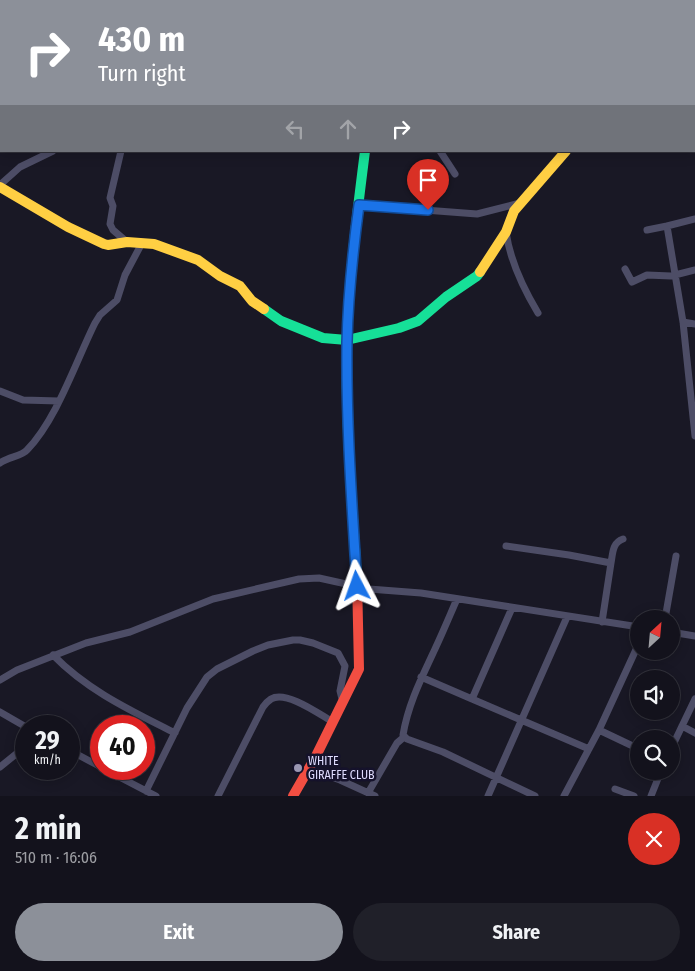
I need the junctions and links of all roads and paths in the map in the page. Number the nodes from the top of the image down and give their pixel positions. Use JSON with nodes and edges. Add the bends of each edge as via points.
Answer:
{"nodes":[{"id":1,"x":51,"y":152,"type":"edge"},
{"id":2,"x":121,"y":152,"type":"edge"},
{"id":3,"x":366,"y":152,"type":"edge"},
{"id":4,"x":441,"y":152,"type":"edge"},
{"id":5,"x":565,"y":152,"type":"edge"},
{"id":6,"x":455,"y":174,"type":"dead end"},
{"id":7,"x":0,"y":186,"type":"edge"},
{"id":8,"x":520,"y":203,"type":"junction"},
{"id":9,"x":359,"y":205,"type":"junction"},
{"id":10,"x":695,"y":219,"type":"edge"},
{"id":11,"x":667,"y":226,"type":"junction"},
{"id":12,"x":647,"y":230,"type":"dead end"},
{"id":13,"x":506,"y":232,"type":"junction"},
{"id":14,"x":127,"y":242,"type":"junction"},
{"id":15,"x":142,"y":243,"type":"junction"},
{"id":16,"x":625,"y":268,"type":"dead end"},
{"id":17,"x":695,"y":270,"type":"edge"},
{"id":18,"x":676,"y":275,"type":"junction"},
{"id":19,"x":538,"y":312,"type":"dead end"},
{"id":20,"x":683,"y":322,"type":"junction"},
{"id":21,"x":695,"y":324,"type":"edge"},
{"id":22,"x":347,"y":340,"type":"junction"},
{"id":23,"x":0,"y":391,"type":"edge"},
{"id":24,"x":59,"y":401,"type":"junction"},
{"id":25,"x":695,"y":436,"type":"edge"},
{"id":26,"x":0,"y":463,"type":"edge"},
{"id":27,"x":623,"y":539,"type":"dead end"},
{"id":28,"x":506,"y":546,"type":"dead end"},
{"id":29,"x":676,"y":556,"type":"dead end"},
{"id":30,"x":611,"y":563,"type":"junction"},
{"id":31,"x":357,"y":586,"type":"junction"},
{"id":32,"x":457,"y":599,"type":"junction"},
{"id":33,"x":512,"y":608,"type":"junction"},
{"id":34,"x":667,"y":610,"type":"edge"},
{"id":35,"x":567,"y":617,"type":"junction"},
{"id":36,"x":602,"y":622,"type":"junction"},
{"id":37,"x":630,"y":626,"type":"edge"},
{"id":38,"x":680,"y":634,"type":"edge"},
{"id":39,"x":695,"y":636,"type":"edge"},
{"id":40,"x":54,"y":655,"type":"junction"},
{"id":41,"x":631,"y":660,"type":"edge"},
{"id":42,"x":421,"y":677,"type":"junction"},
{"id":43,"x":0,"y":680,"type":"edge"},
{"id":44,"x":472,"y":699,"type":"junction"},
{"id":45,"x":695,"y":699,"type":"edge"},
{"id":46,"x":343,"y":703,"type":"junction"},
{"id":47,"x":0,"y":712,"type":"edge"},
{"id":48,"x":15,"y":721,"type":"edge"},
{"id":49,"x":521,"y":721,"type":"junction"},
{"id":50,"x":333,"y":722,"type":"junction"},
{"id":51,"x":682,"y":726,"type":"junction"},
{"id":52,"x":599,"y":730,"type":"junction"},
{"id":53,"x":680,"y":730,"type":"edge"},
{"id":54,"x":175,"y":733,"type":"junction"},
{"id":55,"x":695,"y":733,"type":"edge"},
{"id":56,"x":404,"y":737,"type":"junction"},
{"id":57,"x":630,"y":745,"type":"edge"},
{"id":58,"x":589,"y":749,"type":"junction"},
{"id":59,"x":15,"y":755,"type":"edge"},
{"id":60,"x":0,"y":767,"type":"edge"},
{"id":61,"x":309,"y":769,"type":"junction"},
{"id":62,"x":496,"y":778,"type":"junction"},
{"id":63,"x":125,"y":780,"type":"edge"},
{"id":64,"x":657,"y":780,"type":"edge"},
{"id":65,"x":615,"y":789,"type":"dead end"},
{"id":66,"x":146,"y":791,"type":"junction"},
{"id":67,"x":371,"y":795,"type":"edge"},
{"id":68,"x":156,"y":796,"type":"edge"},
{"id":69,"x":218,"y":796,"type":"edge"},
{"id":70,"x":293,"y":796,"type":"edge"},
{"id":71,"x":488,"y":796,"type":"edge"},
{"id":72,"x":535,"y":796,"type":"edge"},
{"id":73,"x":564,"y":796,"type":"edge"},
{"id":74,"x":634,"y":796,"type":"edge"},
{"id":75,"x":651,"y":796,"type":"edge"}],
"edges":[{"from":1,"to":7,"type":"street","via":[[20,167]]},
{"from":2,"to":14,"type":"street","via":[[110,198],[113,206],[110,224]]},
{"from":3,"to":9,"type":"street"},
{"from":4,"to":6,"type":"street"},
{"from":5,"to":8,"type":"street"},
{"from":7,"to":14,"type":"street","via":[[68,227],[104,244]]},
{"from":8,"to":9,"type":"street","via":[[477,214]]},
{"from":8,"to":13,"type":"street"},
{"from":9,"to":22,"type":"street"},
{"from":10,"to":11,"type":"street"},
{"from":11,"to":12,"type":"street"},
{"from":11,"to":18,"type":"street"},
{"from":13,"to":19,"type":"street","via":[[514,264]]},
{"from":13,"to":22,"type":"street","via":[[478,276],[418,321]]},
{"from":14,"to":15,"type":"street"},
{"from":15,"to":22,"type":"street","via":[[154,244],[198,260],[240,286],[252,301],[281,321],[323,338]]},
{"from":15,"to":24,"type":"street","via":[[125,275],[117,300],[95,322]]},
{"from":16,"to":18,"type":"street","via":[[632,282],[647,275]]},
{"from":17,"to":18,"type":"street"},
{"from":18,"to":20,"type":"street"},
{"from":20,"to":21,"type":"street"},
{"from":20,"to":25,"type":"street"},
{"from":22,"to":31,"type":"street"},
{"from":23,"to":24,"type":"street","via":[[23,400]]},
{"from":24,"to":26,"type":"street","via":[[26,452]]},
{"from":27,"to":30,"type":"street","via":[[614,547]]},
{"from":28,"to":30,"type":"street"},
{"from":29,"to":34,"type":"street"},
{"from":30,"to":36,"type":"street"},
{"from":31,"to":32,"type":"street"},
{"from":31,"to":40,"type":"street","via":[[318,578],[299,579],[236,593],[130,632]]},
{"from":31,"to":46,"type":"street","via":[[359,669]]},
{"from":32,"to":33,"type":"street"},
{"from":32,"to":42,"type":"street"},
{"from":33,"to":35,"type":"street"},
{"from":33,"to":44,"type":"street"},
{"from":35,"to":36,"type":"street"},
{"from":35,"to":49,"type":"street"},
{"from":36,"to":37,"type":"street"},
{"from":38,"to":39,"type":"street"},
{"from":40,"to":43,"type":"street"},
{"from":40,"to":54,"type":"street","via":[[90,688]]},
{"from":41,"to":52,"type":"street"},
{"from":42,"to":44,"type":"street"},
{"from":42,"to":56,"type":"street","via":[[408,712]]},
{"from":44,"to":49,"type":"street"},
{"from":45,"to":51,"type":"street"},
{"from":46,"to":50,"type":"street"},
{"from":46,"to":54,"type":"street","via":[[340,691],[345,666],[340,654],[313,643],[293,640],[268,645],[212,673],[186,708]]},
{"from":47,"to":48,"type":"street"},
{"from":49,"to":58,"type":"street"},
{"from":49,"to":62,"type":"street"},
{"from":50,"to":61,"type":"street"},
{"from":50,"to":69,"type":"street","via":[[288,697],[269,700],[262,707]]},
{"from":51,"to":53,"type":"street"},
{"from":51,"to":55,"type":"street"},
{"from":52,"to":57,"type":"street"},
{"from":52,"to":58,"type":"street"},
{"from":54,"to":66,"type":"street"},
{"from":56,"to":62,"type":"street"},
{"from":56,"to":67,"type":"street","via":[[397,743]]},
{"from":58,"to":73,"type":"street"},
{"from":59,"to":60,"type":"street"},
{"from":61,"to":67,"type":"street"},
{"from":61,"to":70,"type":"street"},
{"from":62,"to":71,"type":"street"},
{"from":62,"to":72,"type":"street"},
{"from":63,"to":66,"type":"street"},
{"from":64,"to":75,"type":"street"},
{"from":65,"to":74,"type":"street"},
{"from":66,"to":68,"type":"street"}]}
